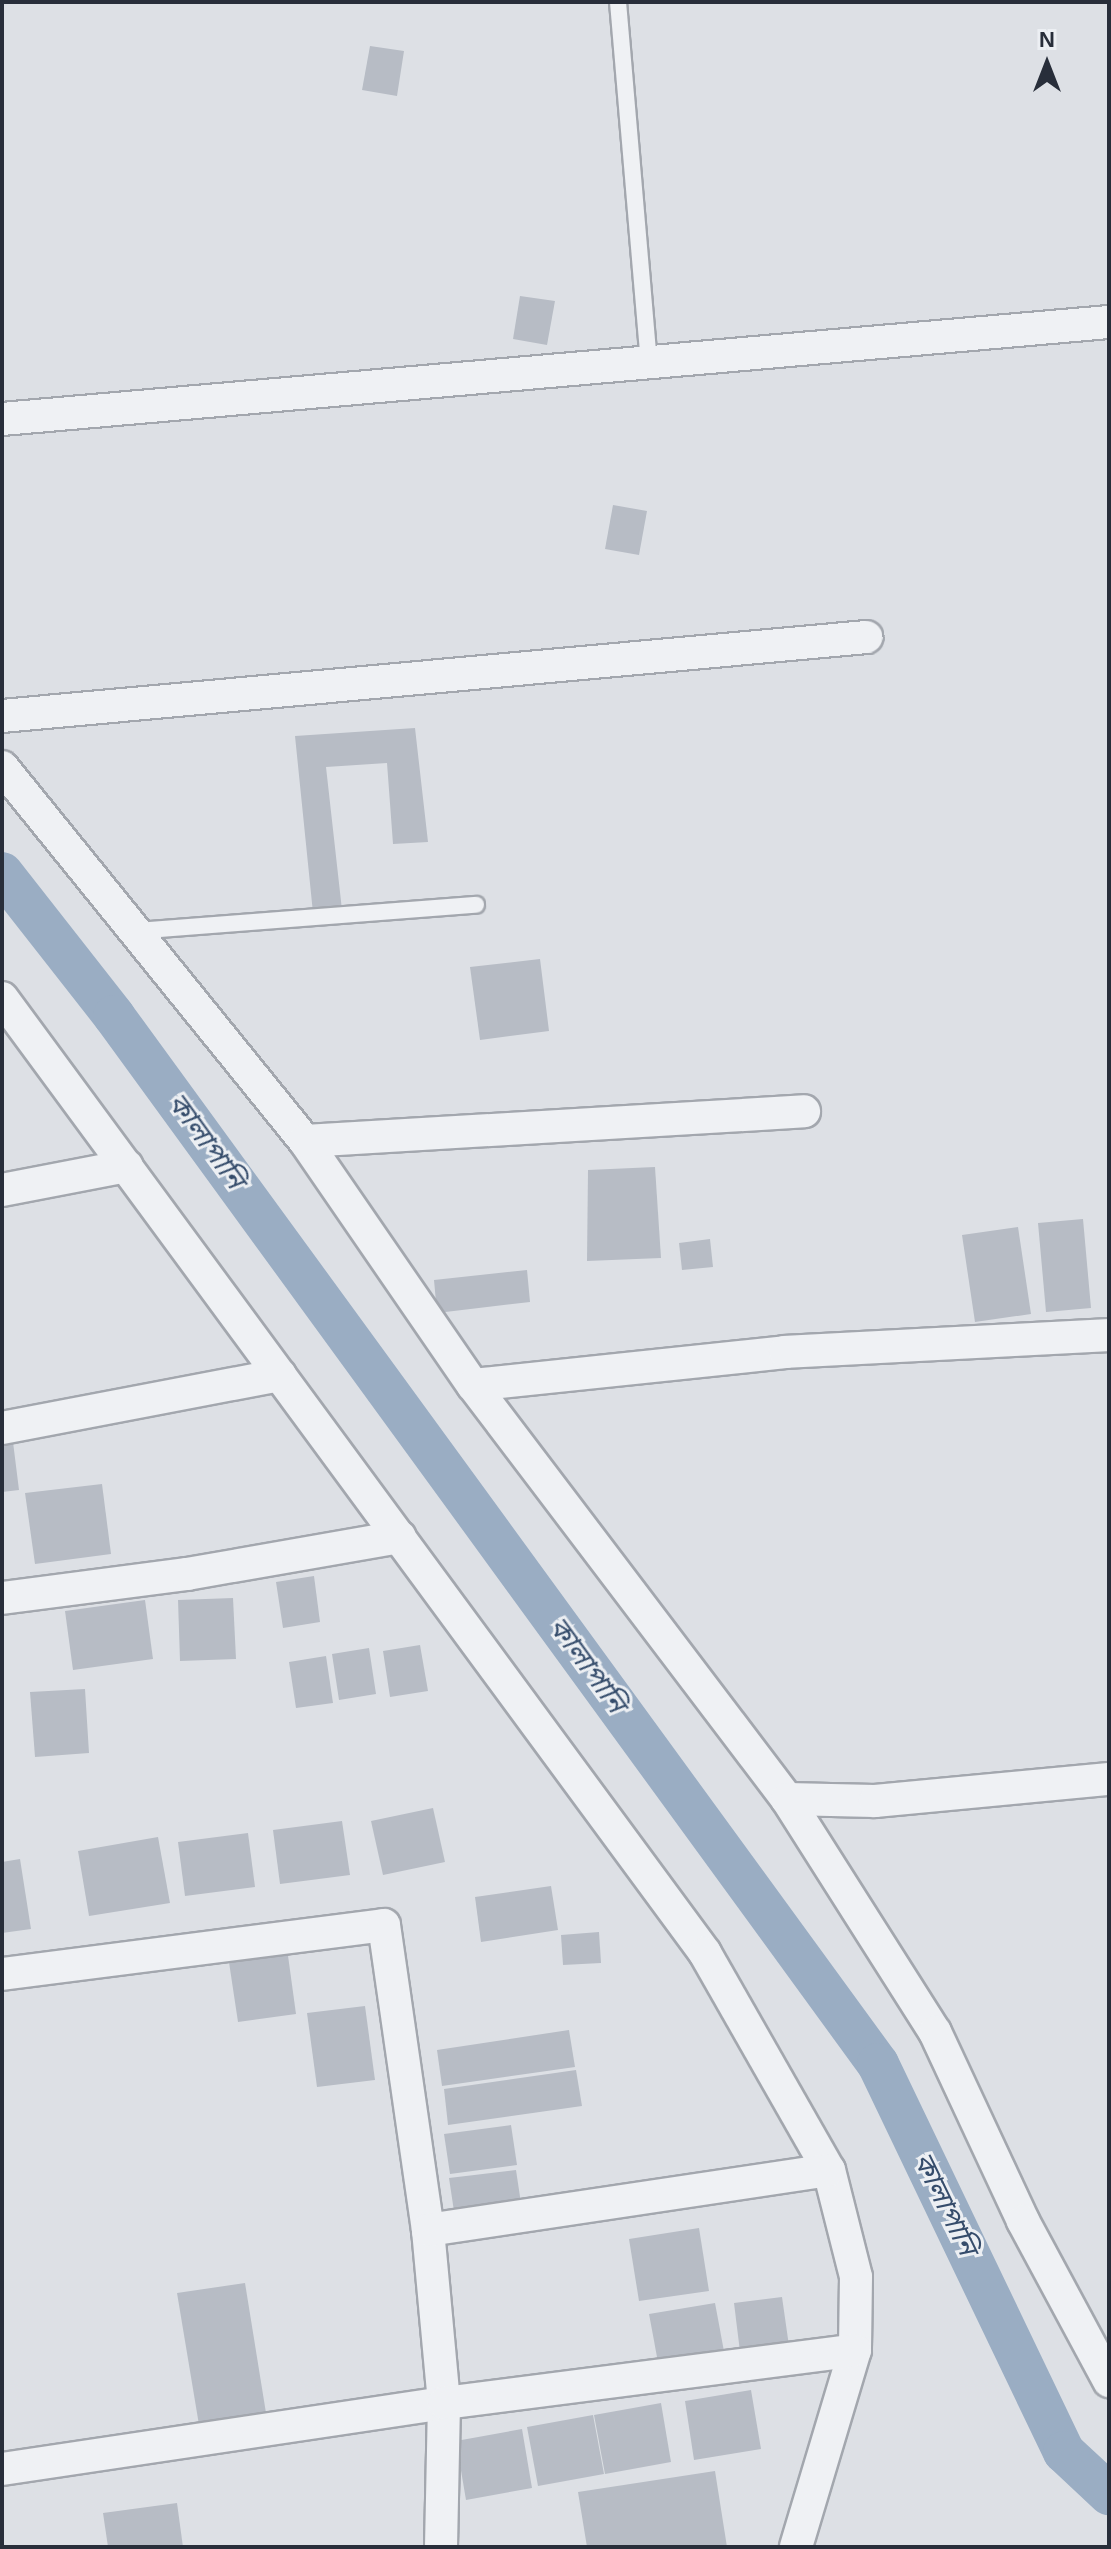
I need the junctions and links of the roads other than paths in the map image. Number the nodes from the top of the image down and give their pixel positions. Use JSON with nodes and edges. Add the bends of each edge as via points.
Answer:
{"nodes":[{"id":1,"x":618,"y":2,"type":"edge"},
{"id":2,"x":1109,"y":322,"type":"edge"},
{"id":3,"x":649,"y":361,"type":"junction"},
{"id":4,"x":2,"y":419,"type":"edge"},
{"id":5,"x":866,"y":637,"type":"dead end"},
{"id":6,"x":2,"y":716,"type":"edge"},
{"id":7,"x":2,"y":767,"type":"edge"},
{"id":8,"x":476,"y":905,"type":"dead end"},
{"id":9,"x":135,"y":931,"type":"junction"},
{"id":10,"x":3,"y":1001,"type":"edge"},
{"id":11,"x":804,"y":1111,"type":"dead end"},
{"id":12,"x":305,"y":1141,"type":"junction"},
{"id":13,"x":127,"y":1166,"type":"junction"},
{"id":14,"x":2,"y":1190,"type":"edge"},
{"id":15,"x":1109,"y":1335,"type":"edge"},
{"id":16,"x":280,"y":1375,"type":"junction"},
{"id":17,"x":473,"y":1385,"type":"junction"},
{"id":18,"x":2,"y":1428,"type":"edge"},
{"id":19,"x":400,"y":1537,"type":"junction"},
{"id":20,"x":2,"y":1598,"type":"edge"},
{"id":21,"x":1109,"y":1779,"type":"edge"},
{"id":22,"x":787,"y":1799,"type":"junction"},
{"id":23,"x":2,"y":1974,"type":"edge"},
{"id":24,"x":829,"y":2170,"type":"junction"},
{"id":25,"x":428,"y":2230,"type":"junction"},
{"id":26,"x":855,"y":2350,"type":"junction"},
{"id":27,"x":1109,"y":2381,"type":"edge"},
{"id":28,"x":444,"y":2403,"type":"junction"},
{"id":29,"x":2,"y":2469,"type":"edge"},
{"id":30,"x":441,"y":2547,"type":"edge"},
{"id":31,"x":796,"y":2547,"type":"edge"}],
"edges":[{"from":1,"to":3,"type":"lane"},
{"from":2,"to":3,"type":"street"},
{"from":3,"to":4,"type":"street"},
{"from":5,"to":6,"type":"street"},
{"from":7,"to":9,"type":"street"},
{"from":8,"to":9,"type":"lane"},
{"from":9,"to":12,"type":"street"},
{"from":10,"to":13,"type":"street"},
{"from":11,"to":12,"type":"street"},
{"from":12,"to":17,"type":"street"},
{"from":13,"to":14,"type":"street"},
{"from":13,"to":16,"type":"street"},
{"from":15,"to":17,"type":"street","via":[[785,1352]]},
{"from":16,"to":18,"type":"street"},
{"from":16,"to":19,"type":"street"},
{"from":17,"to":22,"type":"street"},
{"from":19,"to":20,"type":"street","via":[[187,1574]]},
{"from":19,"to":24,"type":"street","via":[[705,1953]]},
{"from":21,"to":22,"type":"street","via":[[875,1801]]},
{"from":22,"to":27,"type":"street","via":[[935,2032],[1023,2221]]},
{"from":23,"to":25,"type":"street","via":[[384,1925]]},
{"from":24,"to":25,"type":"street"},
{"from":24,"to":26,"type":"street","via":[[856,2277]]},
{"from":25,"to":28,"type":"street"},
{"from":26,"to":28,"type":"street"},
{"from":26,"to":31,"type":"street"},
{"from":28,"to":29,"type":"street"},
{"from":28,"to":30,"type":"street"}]}
